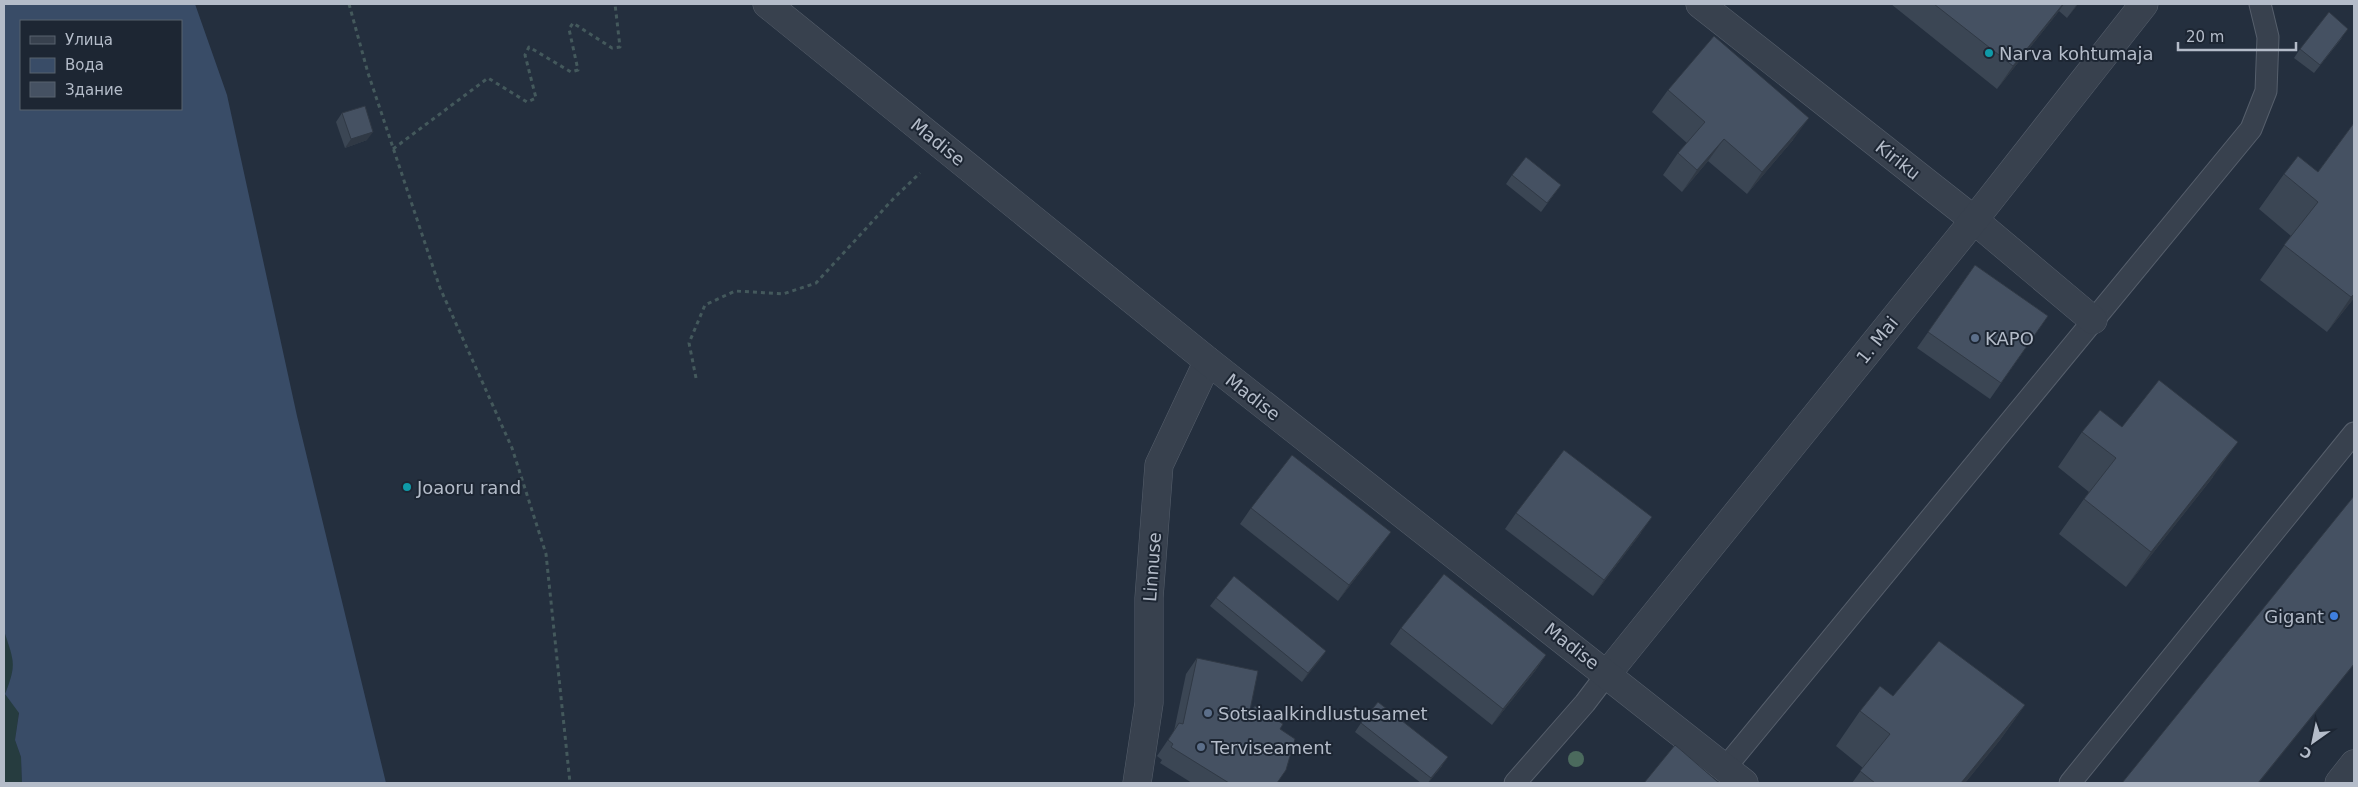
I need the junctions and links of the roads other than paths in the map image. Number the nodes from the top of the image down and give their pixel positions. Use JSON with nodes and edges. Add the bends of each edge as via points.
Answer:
{"nodes":[{"id":1,"x":767,"y":4,"type":"edge"},
{"id":2,"x":1700,"y":4,"type":"edge"},
{"id":3,"x":2144,"y":4,"type":"edge"},
{"id":4,"x":2260,"y":4,"type":"edge"},
{"id":5,"x":1974,"y":220,"type":"junction"},
{"id":6,"x":2093,"y":320,"type":"junction"},
{"id":7,"x":1208,"y":361,"type":"junction"},
{"id":8,"x":2354,"y":433,"type":"edge"},
{"id":9,"x":1608,"y":674,"type":"junction"},
{"id":10,"x":2354,"y":764,"type":"edge"},
{"id":11,"x":1735,"y":776,"type":"edge"},
{"id":12,"x":1137,"y":783,"type":"edge"},
{"id":13,"x":1515,"y":783,"type":"edge"},
{"id":14,"x":2070,"y":783,"type":"edge"},
{"id":15,"x":2338,"y":783,"type":"edge"}],
"edges":[{"from":1,"to":7,"type":"street","name":"Madise"},
{"from":2,"to":5,"type":"street","name":"Kiriku"},
{"from":3,"to":5,"type":"street","name":"1. Mai"},
{"from":4,"to":6,"type":"lane","via":[[2268,37],[2266,91],[2251,129]]},
{"from":5,"to":6,"type":"street","name":"Kiriku"},
{"from":5,"to":9,"type":"street","name":"1. Mai"},
{"from":6,"to":11,"type":"lane"},
{"from":7,"to":9,"type":"street","name":"Madise"},
{"from":7,"to":12,"type":"street","name":"Linnuse","via":[[1159,465],[1149,598],[1149,703]]},
{"from":8,"to":14,"type":"lane"},
{"from":9,"to":11,"type":"street","name":"Madise"},
{"from":9,"to":13,"type":"lane"},
{"from":10,"to":15,"type":"street"}]}
